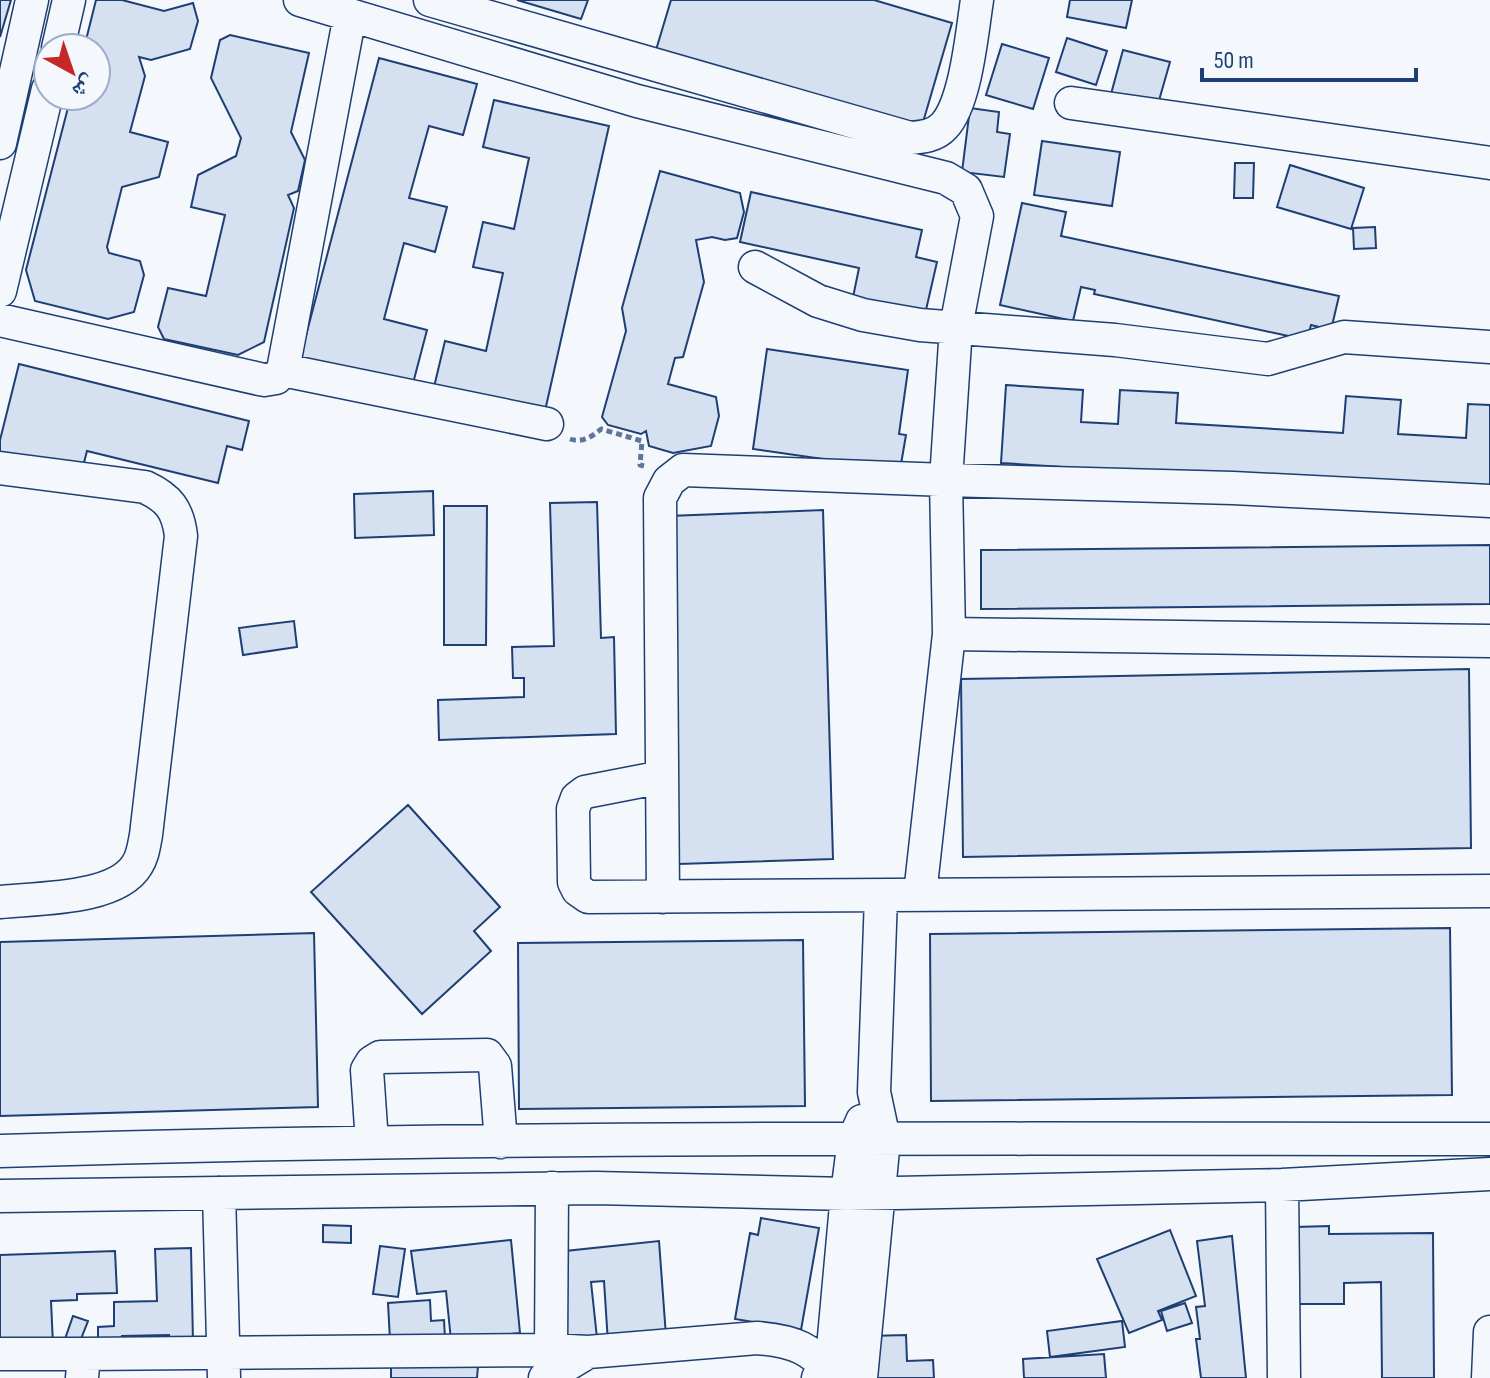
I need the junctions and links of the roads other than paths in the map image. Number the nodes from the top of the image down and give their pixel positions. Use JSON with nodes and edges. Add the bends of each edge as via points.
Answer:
{"nodes":[{"id":1,"x":32,"y":0,"type":"edge"},
{"id":2,"x":69,"y":0,"type":"edge"},
{"id":3,"x":300,"y":0,"type":"edge"},
{"id":4,"x":430,"y":0,"type":"edge"},
{"id":5,"x":977,"y":0,"type":"edge"},
{"id":6,"x":350,"y":15,"type":"junction"},
{"id":7,"x":62,"y":32,"type":"edge"},
{"id":8,"x":1071,"y":103,"type":"dead end"},
{"id":9,"x":43,"y":112,"type":"edge"},
{"id":10,"x":0,"y":143,"type":"edge"},
{"id":11,"x":1490,"y":163,"type":"edge"},
{"id":12,"x":755,"y":267,"type":"dead end"},
{"id":13,"x":0,"y":291,"type":"edge"},
{"id":14,"x":0,"y":320,"type":"edge"},
{"id":15,"x":956,"y":327,"type":"junction"},
{"id":16,"x":1490,"y":347,"type":"edge"},
{"id":17,"x":283,"y":370,"type":"junction"},
{"id":18,"x":547,"y":424,"type":"road end"},
{"id":19,"x":0,"y":468,"type":"edge"},
{"id":20,"x":946,"y":480,"type":"junction"},
{"id":21,"x":1490,"y":501,"type":"edge"},
{"id":22,"x":949,"y":634,"type":"junction"},
{"id":23,"x":1490,"y":641,"type":"edge"},
{"id":24,"x":662,"y":777,"type":"junction"},
{"id":25,"x":1490,"y":891,"type":"edge"},
{"id":26,"x":920,"y":894,"type":"junction"},
{"id":27,"x":663,"y":897,"type":"junction"},
{"id":28,"x":881,"y":897,"type":"junction"},
{"id":29,"x":0,"y":902,"type":"edge"},
{"id":30,"x":869,"y":1139,"type":"junction"},
{"id":31,"x":1490,"y":1139,"type":"edge"},
{"id":32,"x":372,"y":1142,"type":"junction"},
{"id":33,"x":501,"y":1142,"type":"junction"},
{"id":34,"x":0,"y":1151,"type":"edge"},
{"id":35,"x":1490,"y":1174,"type":"edge"},
{"id":36,"x":1282,"y":1185,"type":"junction"},
{"id":37,"x":552,"y":1188,"type":"junction"},
{"id":38,"x":880,"y":1192,"type":"junction"},
{"id":39,"x":219,"y":1193,"type":"junction"},
{"id":40,"x":847,"y":1194,"type":"junction"},
{"id":41,"x":0,"y":1196,"type":"edge"},
{"id":42,"x":1490,"y":1332,"type":"edge"},
{"id":43,"x":0,"y":1354,"type":"edge"},
{"id":44,"x":377,"y":1364,"type":"edge"},
{"id":45,"x":548,"y":1364,"type":"edge"},
{"id":46,"x":223,"y":1365,"type":"edge"},
{"id":47,"x":83,"y":1366,"type":"edge"},
{"id":48,"x":828,"y":1375,"type":"edge"},
{"id":49,"x":861,"y":1378,"type":"edge"},
{"id":50,"x":1284,"y":1378,"type":"edge"},
{"id":51,"x":1488,"y":1378,"type":"edge"}],
"edges":[{"from":1,"to":10,"type":"street"},
{"from":2,"to":7,"type":"street"},
{"from":3,"to":6,"type":"street"},
{"from":4,"to":5,"type":"street","via":[[910,138],[945,126],[961,93]]},
{"from":6,"to":15,"type":"street","via":[[637,101],[946,178],[966,190],[977,216]]},
{"from":6,"to":17,"type":"street"},
{"from":8,"to":11,"type":"street"},
{"from":9,"to":13,"type":"street"},
{"from":12,"to":15,"type":"street","via":[[818,301],[863,315]]},
{"from":14,"to":17,"type":"street","via":[[264,380]]},
{"from":15,"to":16,"type":"street","via":[[1268,359],[1344,337]]},
{"from":15,"to":20,"type":"street"},
{"from":17,"to":18,"type":"street"},
{"from":19,"to":29,"type":"street","via":[[145,487],[176,510],[181,536],[146,835],[137,866],[126,878],[88,893]]},
{"from":20,"to":21,"type":"street"},
{"from":20,"to":22,"type":"street"},
{"from":20,"to":24,"type":"street","via":[[683,470],[669,481],[660,498]]},
{"from":22,"to":23,"type":"street"},
{"from":22,"to":26,"type":"street"},
{"from":24,"to":27,"type":"street"},
{"from":24,"to":27,"type":"street","via":[[585,792],[573,809],[578,890],[588,897]]},
{"from":25,"to":26,"type":"street"},
{"from":26,"to":28,"type":"street"},
{"from":27,"to":28,"type":"street"},
{"from":28,"to":30,"type":"street"},
{"from":30,"to":31,"type":"street"},
{"from":30,"to":33,"type":"street"},
{"from":30,"to":38,"type":"street"},
{"from":30,"to":40,"type":"street"},
{"from":32,"to":33,"type":"street"},
{"from":32,"to":33,"type":"street","via":[[367,1070],[372,1062],[380,1057],[487,1055],[495,1066]]},
{"from":32,"to":34,"type":"street"},
{"from":35,"to":36,"type":"street"},
{"from":36,"to":38,"type":"street"},
{"from":36,"to":50,"type":"street"},
{"from":37,"to":39,"type":"street"},
{"from":37,"to":40,"type":"street"},
{"from":37,"to":45,"type":"street"},
{"from":38,"to":40,"type":"street"},
{"from":38,"to":49,"type":"street"},
{"from":39,"to":41,"type":"street"},
{"from":39,"to":46,"type":"street"},
{"from":40,"to":48,"type":"street"},
{"from":42,"to":51,"type":"street"},
{"from":43,"to":47,"type":"street"},
{"from":44,"to":45,"type":"street"},
{"from":44,"to":46,"type":"street"},
{"from":45,"to":48,"type":"street","via":[[588,1352],[757,1338],[798,1345],[814,1355]]},
{"from":46,"to":47,"type":"street"}]}
